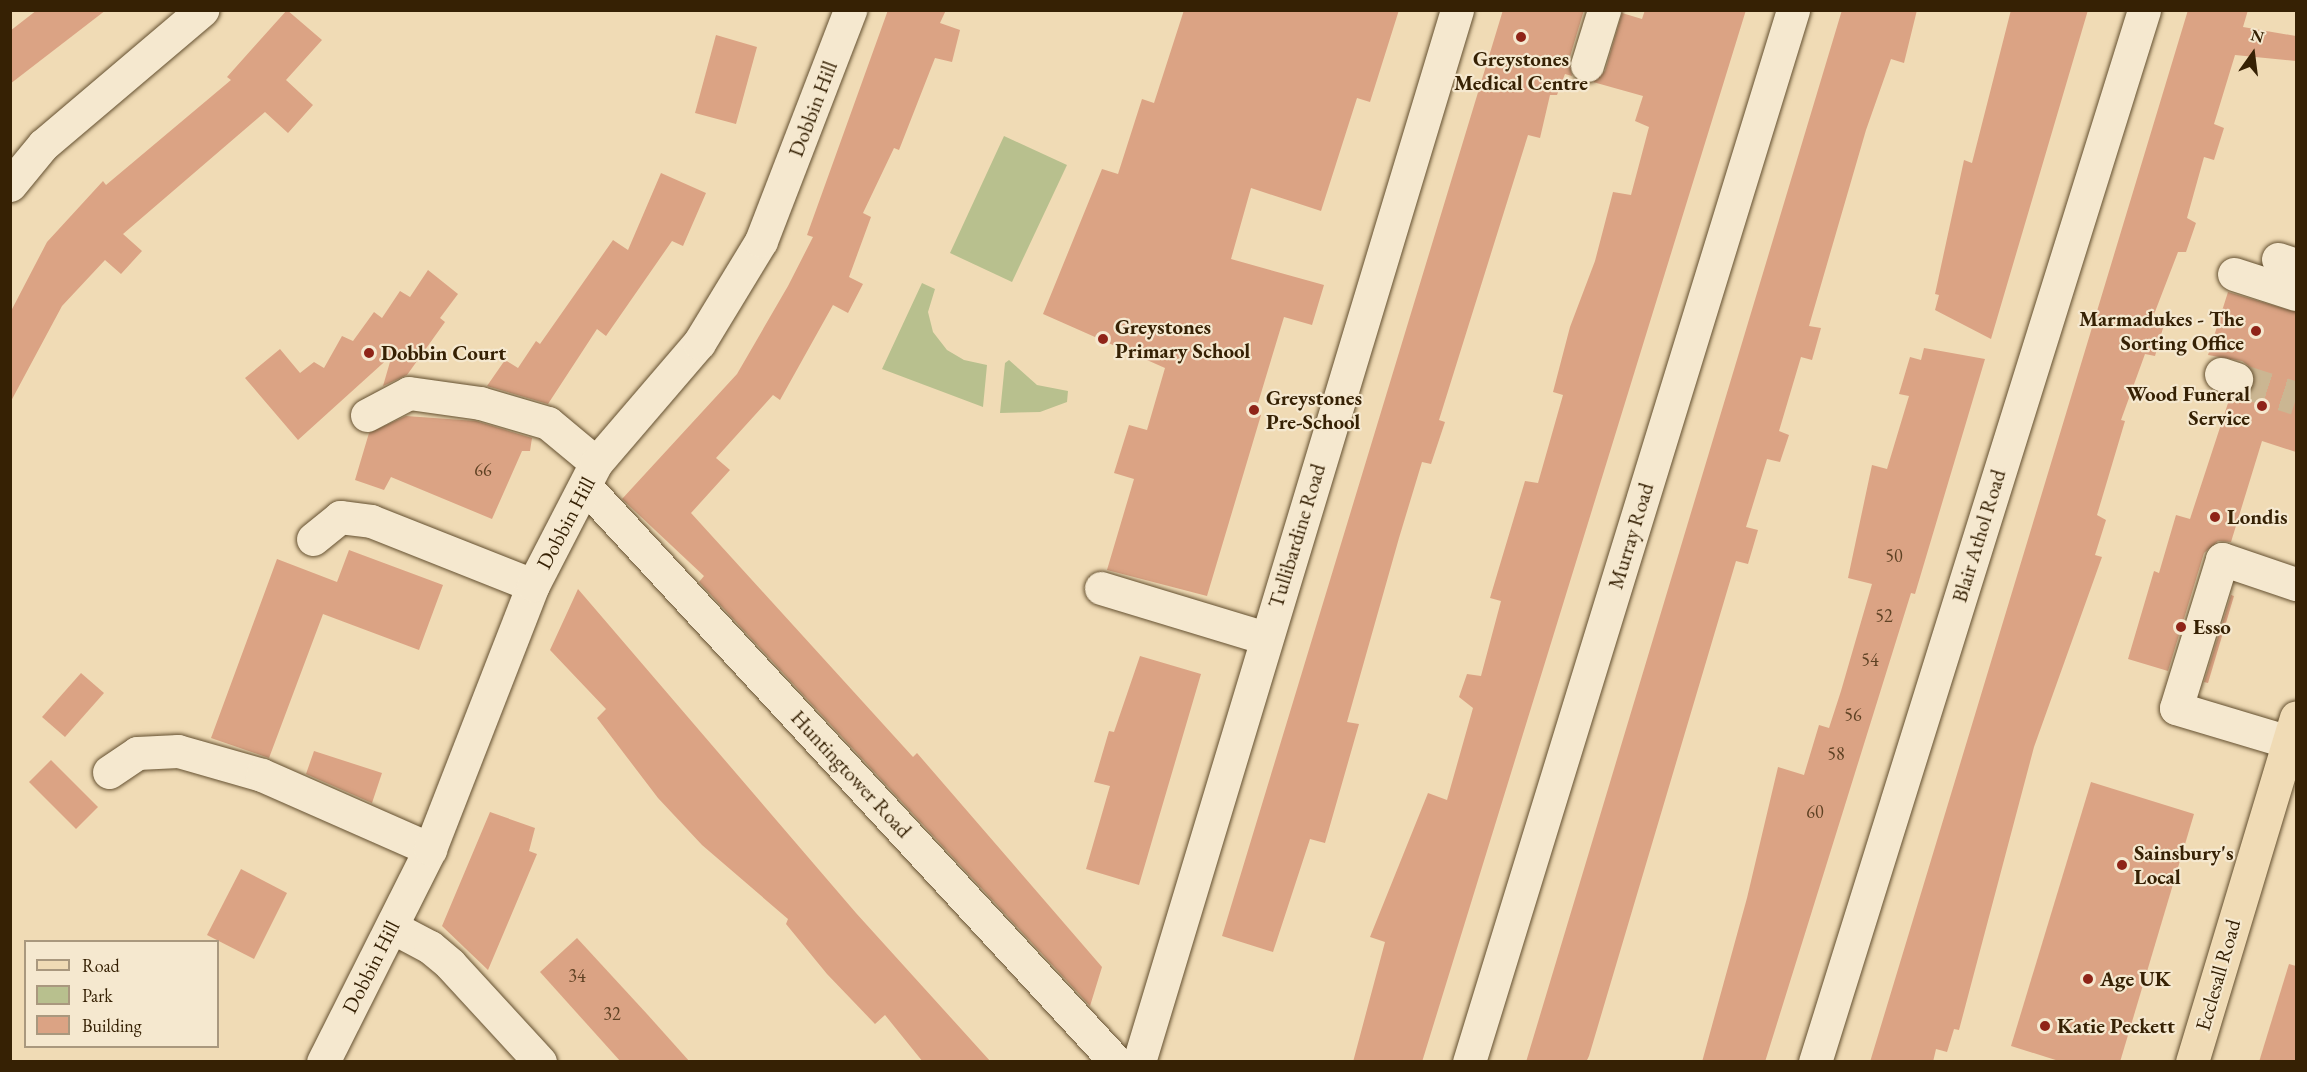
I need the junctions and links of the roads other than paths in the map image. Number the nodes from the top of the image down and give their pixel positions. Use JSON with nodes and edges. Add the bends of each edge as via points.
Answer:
{"nodes":[{"id":1,"x":202,"y":10,"type":"edge"},
{"id":2,"x":850,"y":10,"type":"edge"},
{"id":3,"x":1457,"y":10,"type":"edge"},
{"id":4,"x":1604,"y":10,"type":"edge"},
{"id":5,"x":1792,"y":10,"type":"edge"},
{"id":6,"x":2144,"y":10,"type":"edge"},
{"id":7,"x":1587,"y":65,"type":"dead end"},
{"id":8,"x":10,"y":185,"type":"edge"},
{"id":9,"x":2234,"y":274,"type":"dead end"},
{"id":10,"x":2296,"y":294,"type":"edge"},
{"id":11,"x":367,"y":415,"type":"dead end"},
{"id":12,"x":591,"y":475,"type":"junction"},
{"id":13,"x":313,"y":538,"type":"dead end"},
{"id":14,"x":2296,"y":584,"type":"edge"},
{"id":15,"x":533,"y":585,"type":"junction"},
{"id":16,"x":1101,"y":588,"type":"dead end"},
{"id":17,"x":1266,"y":638,"type":"junction"},
{"id":18,"x":2293,"y":730,"type":"edge"},
{"id":19,"x":109,"y":772,"type":"dead end"},
{"id":20,"x":430,"y":849,"type":"junction"},
{"id":21,"x":392,"y":927,"type":"junction"},
{"id":22,"x":323,"y":1062,"type":"edge"},
{"id":23,"x":540,"y":1062,"type":"edge"},
{"id":24,"x":1116,"y":1062,"type":"edge"},
{"id":25,"x":1138,"y":1062,"type":"edge"},
{"id":26,"x":1469,"y":1062,"type":"edge"},
{"id":27,"x":1815,"y":1062,"type":"edge"},
{"id":28,"x":2192,"y":1062,"type":"edge"}],
"edges":[{"from":1,"to":8,"type":"street","via":[[43,146]]},
{"from":2,"to":12,"type":"street","name":"Dobbin Hill","via":[[761,241],[699,343]]},
{"from":3,"to":17,"type":"street","name":"Tullibardine Road"},
{"from":4,"to":7,"type":"street"},
{"from":5,"to":26,"type":"street","name":"Murray Road"},
{"from":6,"to":27,"type":"street","name":"Blair Athol Road"},
{"from":9,"to":10,"type":"street"},
{"from":11,"to":12,"type":"street","via":[[409,393],[480,403],[548,423]]},
{"from":12,"to":15,"type":"street","name":"Dobbin Hill"},
{"from":12,"to":24,"type":"street","name":"Huntingtower Road"},
{"from":13,"to":15,"type":"street","via":[[340,517],[371,521]]},
{"from":14,"to":18,"type":"street","via":[[2222,559],[2176,708]]},
{"from":15,"to":20,"type":"street","name":"Dobbin Hill"},
{"from":16,"to":17,"type":"street"},
{"from":17,"to":25,"type":"street","name":"Tullibardine Road"},
{"from":18,"to":28,"type":"main road","name":"Ecclesall Road"},
{"from":19,"to":20,"type":"street","via":[[137,753],[178,751],[262,775]]},
{"from":20,"to":21,"type":"street","name":"Dobbin Hill"},
{"from":21,"to":22,"type":"street","name":"Dobbin Hill"},
{"from":21,"to":23,"type":"street","via":[[430,947],[450,964]]}]}
